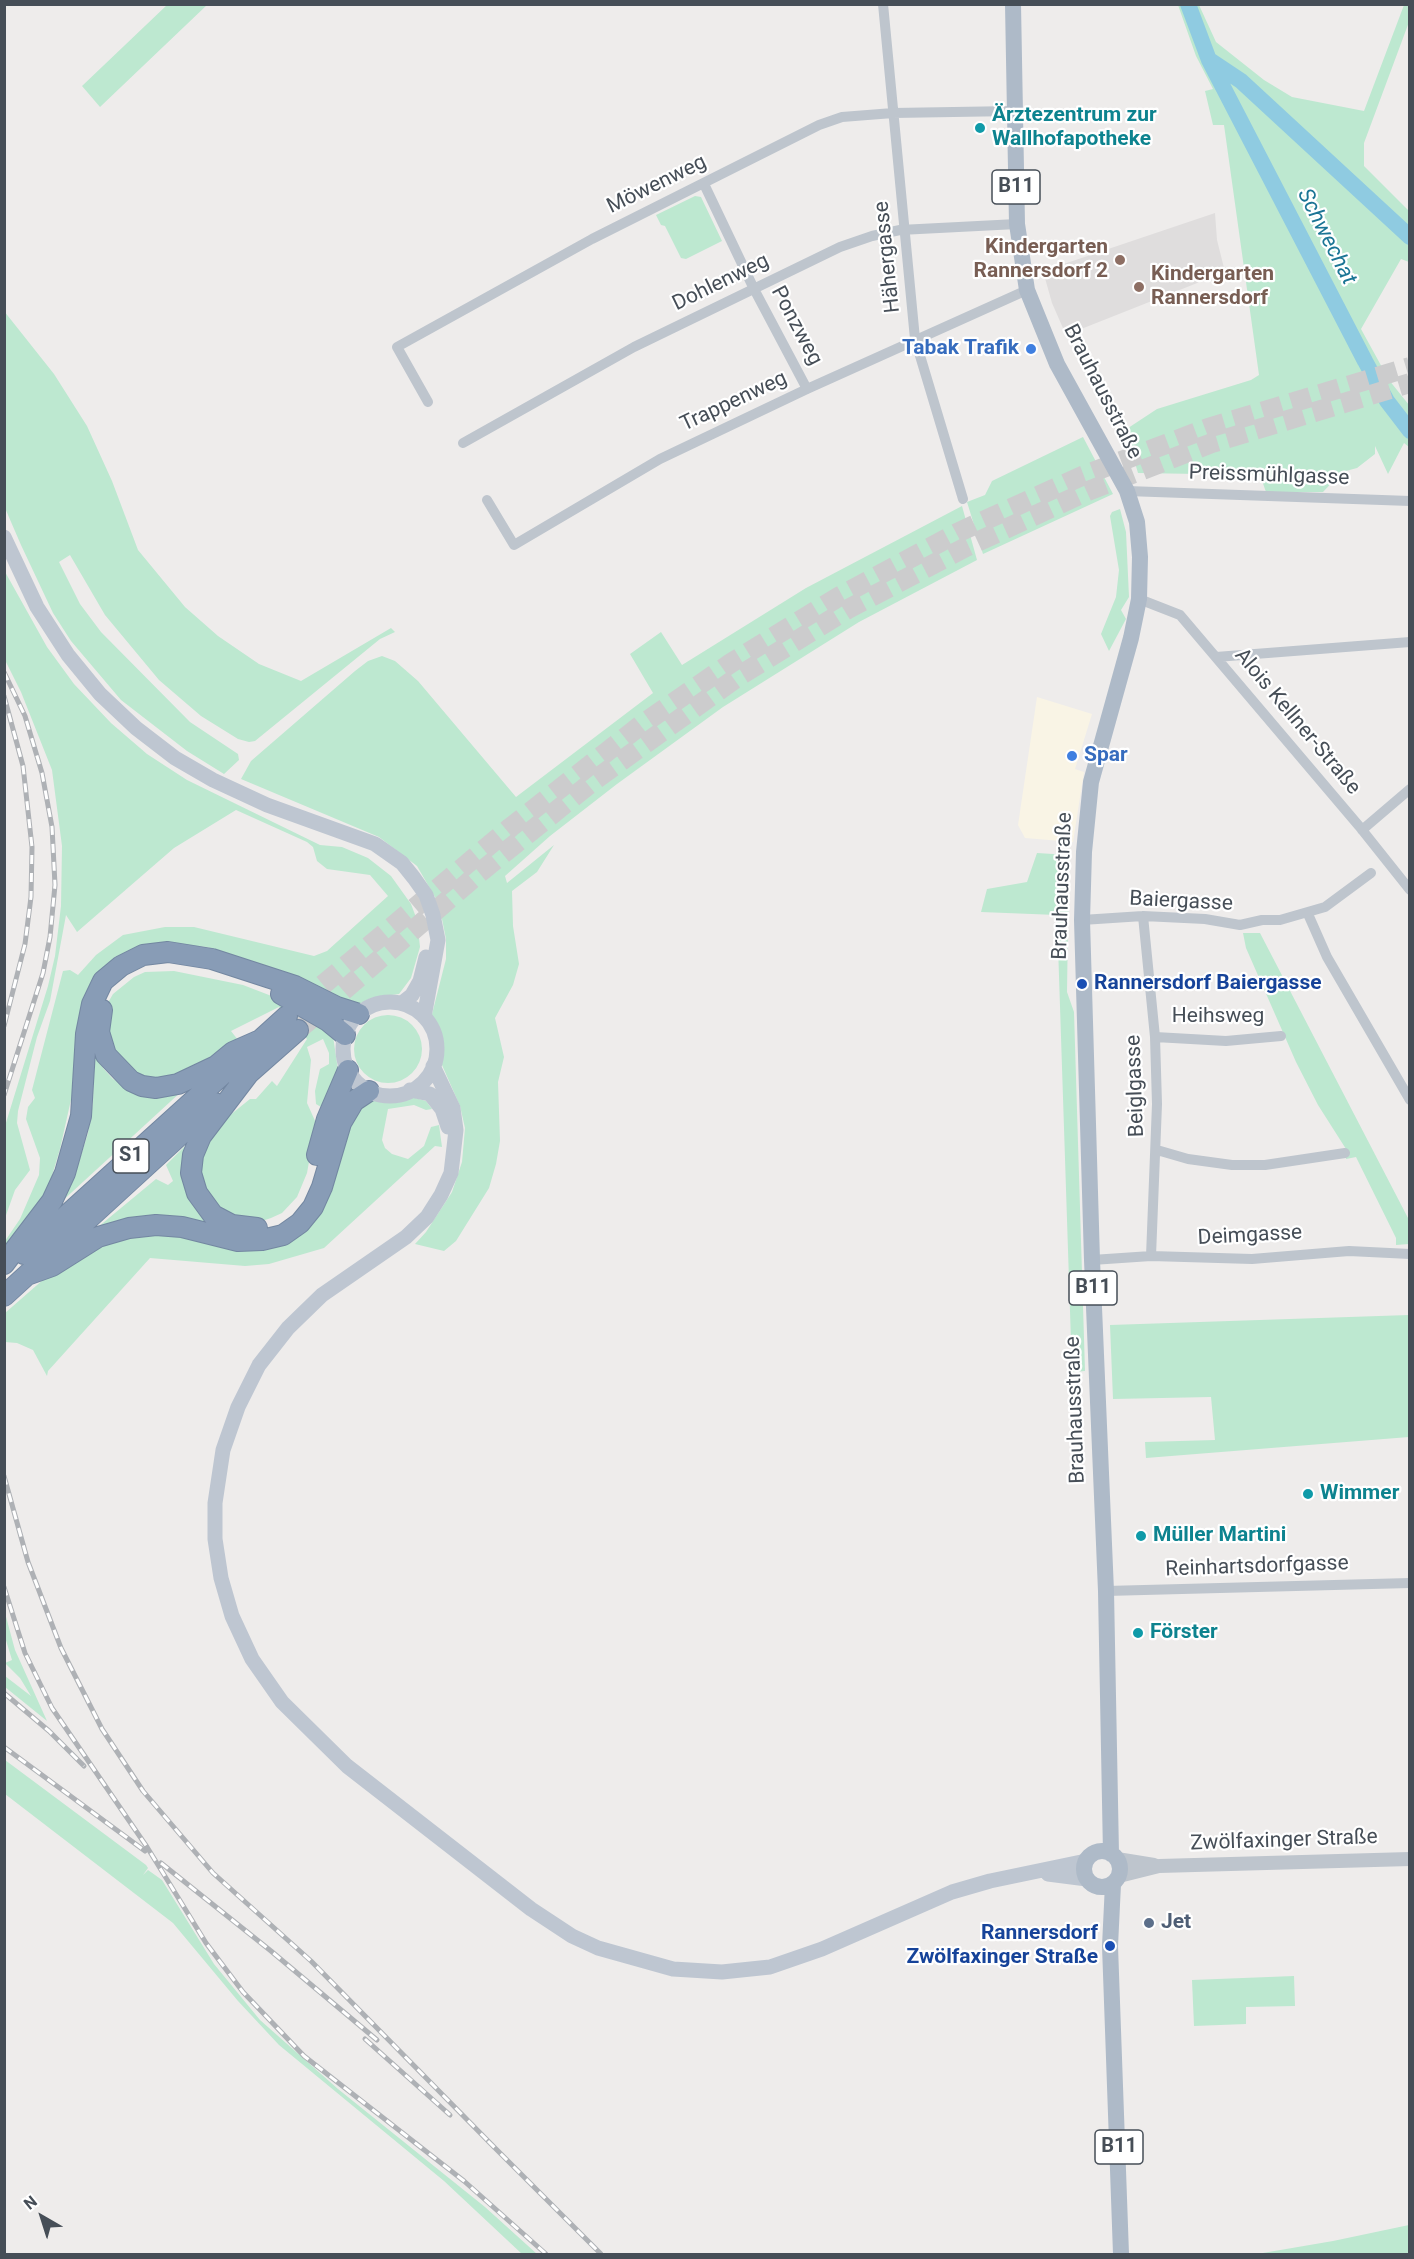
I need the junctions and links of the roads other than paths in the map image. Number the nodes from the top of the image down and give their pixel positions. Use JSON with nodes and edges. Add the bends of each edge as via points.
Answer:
{"nodes":[{"id":1,"x":883,"y":4,"type":"edge"},
{"id":2,"x":1013,"y":4,"type":"edge"},
{"id":3,"x":1014,"y":111,"type":"junction"},
{"id":4,"x":893,"y":113,"type":"junction"},
{"id":5,"x":704,"y":184,"type":"junction"},
{"id":6,"x":1017,"y":224,"type":"junction"},
{"id":7,"x":905,"y":230,"type":"junction"},
{"id":8,"x":754,"y":289,"type":"junction"},
{"id":9,"x":1027,"y":290,"type":"junction"},
{"id":10,"x":915,"y":339,"type":"junction"},
{"id":11,"x":807,"y":389,"type":"junction"},
{"id":12,"x":428,"y":402,"type":"dead end"},
{"id":13,"x":463,"y":443,"type":"dead end"},
{"id":14,"x":1127,"y":491,"type":"junction"},
{"id":15,"x":963,"y":499,"type":"dead end"},
{"id":16,"x":486,"y":500,"type":"dead end"},
{"id":17,"x":1410,"y":501,"type":"edge"},
{"id":18,"x":4,"y":537,"type":"edge"},
{"id":19,"x":1139,"y":599,"type":"junction"},
{"id":20,"x":1410,"y":642,"type":"edge"},
{"id":21,"x":1216,"y":657,"type":"junction"},
{"id":22,"x":1410,"y":789,"type":"edge"},
{"id":23,"x":1362,"y":830,"type":"junction"},
{"id":24,"x":338,"y":831,"type":"junction"},
{"id":25,"x":1371,"y":873,"type":"dead end"},
{"id":26,"x":1410,"y":890,"type":"edge"},
{"id":27,"x":1308,"y":914,"type":"junction"},
{"id":28,"x":1143,"y":916,"type":"junction"},
{"id":29,"x":1082,"y":920,"type":"junction"},
{"id":30,"x":402,"y":1003,"type":"junction"},
{"id":31,"x":358,"y":1014,"type":"junction"},
{"id":32,"x":424,"y":1017,"type":"junction"},
{"id":33,"x":345,"y":1035,"type":"junction"},
{"id":34,"x":1281,"y":1036,"type":"dead end"},
{"id":35,"x":1155,"y":1037,"type":"junction"},
{"id":36,"x":258,"y":1041,"type":"junction"},
{"id":37,"x":433,"y":1066,"type":"junction"},
{"id":38,"x":348,"y":1070,"type":"junction"},
{"id":39,"x":249,"y":1073,"type":"junction"},
{"id":40,"x":410,"y":1090,"type":"junction"},
{"id":41,"x":369,"y":1091,"type":"junction"},
{"id":42,"x":1410,"y":1100,"type":"edge"},
{"id":43,"x":455,"y":1150,"type":"junction"},
{"id":44,"x":1157,"y":1150,"type":"junction"},
{"id":45,"x":1345,"y":1154,"type":"dead end"},
{"id":46,"x":1410,"y":1254,"type":"edge"},
{"id":47,"x":1151,"y":1256,"type":"junction"},
{"id":48,"x":1092,"y":1260,"type":"junction"},
{"id":49,"x":4,"y":1264,"type":"edge"},
{"id":50,"x":4,"y":1272,"type":"edge"},
{"id":51,"x":27,"y":1275,"type":"junction"},
{"id":52,"x":4,"y":1296,"type":"edge"},
{"id":53,"x":1410,"y":1583,"type":"edge"},
{"id":54,"x":1106,"y":1591,"type":"junction"},
{"id":55,"x":1103,"y":1857,"type":"junction"},
{"id":56,"x":1410,"y":1859,"type":"edge"},
{"id":57,"x":1159,"y":1866,"type":"junction"},
{"id":58,"x":1030,"y":1873,"type":"junction"},
{"id":59,"x":1116,"y":1880,"type":"junction"},
{"id":60,"x":1091,"y":1883,"type":"junction"},
{"id":61,"x":1110,"y":1946,"type":"junction"},
{"id":62,"x":1121,"y":2254,"type":"edge"}],
"edges":[{"from":1,"to":4,"type":"street","name":"Hähergasse"},
{"from":2,"to":3,"type":"main road","name":"Brauhausstraße","number":"B11"},
{"from":3,"to":4,"type":"street","name":"Möwenweg"},
{"from":3,"to":6,"type":"main road","name":"Brauhausstraße","number":"B11"},
{"from":4,"to":5,"type":"street","name":"Möwenweg","via":[[842,117],[819,125]]},
{"from":4,"to":7,"type":"street","name":"Hähergasse"},
{"from":5,"to":8,"type":"street","name":"Ponzweg"},
{"from":5,"to":12,"type":"street","name":"Möwenweg","via":[[592,239],[397,347]]},
{"from":6,"to":7,"type":"street","name":"Dohlenweg"},
{"from":6,"to":9,"type":"main road","name":"Brauhausstraße","number":"B11"},
{"from":7,"to":8,"type":"street","name":"Dohlenweg","via":[[840,247]]},
{"from":7,"to":10,"type":"street","name":"Hähergasse"},
{"from":8,"to":11,"type":"street","name":"Ponzweg"},
{"from":8,"to":13,"type":"street","name":"Dohlenweg","via":[[634,347]]},
{"from":9,"to":10,"type":"street","name":"Trappenweg"},
{"from":9,"to":14,"type":"main road","name":"Brauhausstraße","number":"B11","via":[[1057,364]]},
{"from":10,"to":11,"type":"street","name":"Trappenweg"},
{"from":10,"to":15,"type":"street","name":"Hähergasse"},
{"from":11,"to":16,"type":"street","name":"Trappenweg","via":[[660,459],[514,545]]},
{"from":14,"to":17,"type":"street","name":"Preissmühlgasse"},
{"from":14,"to":19,"type":"main road","name":"Brauhausstraße","number":"B11","via":[[1139,540]]},
{"from":18,"to":24,"type":"main road","via":[[37,607],[68,655],[100,694],[136,728],[175,758],[213,780]]},
{"from":19,"to":21,"type":"street","name":"Alois Kellner-Straße","via":[[1180,615]]},
{"from":19,"to":29,"type":"main road","name":"Brauhausstraße","number":"B11","via":[[1091,782]]},
{"from":20,"to":21,"type":"street"},
{"from":21,"to":23,"type":"street","name":"Alois Kellner-Straße"},
{"from":22,"to":23,"type":"street"},
{"from":23,"to":26,"type":"street","name":"Alois Kellner-Straße"},
{"from":24,"to":30,"type":"main road","via":[[390,866],[423,912],[427,932],[425,964],[416,988]]},
{"from":24,"to":32,"type":"main road","via":[[356,835],[389,853],[402,863],[426,895],[438,940]]},
{"from":25,"to":27,"type":"street","name":"Baiergasse","via":[[1340,898]]},
{"from":27,"to":28,"type":"street","name":"Baiergasse","via":[[1240,925]]},
{"from":27,"to":42,"type":"street","via":[[1327,957]]},
{"from":28,"to":29,"type":"street","name":"Baiergasse"},
{"from":28,"to":35,"type":"street","name":"Beiglgasse"},
{"from":29,"to":48,"type":"main road","name":"Brauhausstraße","number":"B11"},
{"from":30,"to":31,"type":"main road","via":[[380,1003]]},
{"from":30,"to":32,"type":"main road"},
{"from":31,"to":33,"type":"main road"},
{"from":31,"to":49,"type":"highway","via":[[277,979],[212,958],[168,952],[143,955],[120,966],[103,981],[92,1004],[86,1034],[81,1116],[65,1173],[52,1201]]},
{"from":32,"to":37,"type":"main road","via":[[436,1040]]},
{"from":33,"to":36,"type":"highway","via":[[289,996],[216,972],[168,965],[147,967],[128,975],[112,989],[103,1008],[99,1032],[106,1055],[131,1081],[142,1086],[168,1087],[184,1082]]},
{"from":33,"to":38,"type":"main road","via":[[344,1059]]},
{"from":34,"to":35,"type":"street","name":"Heihsweg","via":[[1226,1041]]},
{"from":35,"to":44,"type":"street","name":"Beiglgasse"},
{"from":36,"to":39,"type":"highway","number":"S1","via":[[292,1023]]},
{"from":36,"to":50,"type":"highway","number":"S1"},
{"from":37,"to":40,"type":"main road","via":[[427,1078]]},
{"from":37,"to":43,"type":"main road","via":[[453,1108]]},
{"from":38,"to":39,"type":"highway","via":[[324,1128],[312,1184],[304,1200],[277,1223],[252,1228],[232,1225],[213,1215],[197,1193],[191,1173],[201,1136]]},
{"from":38,"to":41,"type":"main road"},
{"from":39,"to":51,"type":"highway","number":"S1"},
{"from":40,"to":41,"type":"main road","via":[[392,1095]]},
{"from":40,"to":43,"type":"main road","via":[[430,1094],[442,1109]]},
{"from":41,"to":51,"type":"highway","via":[[354,1101],[340,1123],[313,1207],[283,1235],[238,1240],[182,1227],[129,1228],[98,1237],[52,1266]]},
{"from":43,"to":58,"type":"main road","via":[[448,1180],[427,1217],[406,1237],[322,1295],[288,1328],[259,1365],[223,1450],[215,1503],[221,1578],[232,1617],[252,1659],[282,1702],[347,1766],[531,1909],[598,1948],[673,1969],[722,1971],[770,1967],[822,1949],[952,1892]]},
{"from":44,"to":45,"type":"street","via":[[1232,1165],[1265,1165]]},
{"from":44,"to":47,"type":"street","name":"Beiglgasse"},
{"from":46,"to":47,"type":"street","name":"Deimgasse","via":[[1349,1251],[1252,1259]]},
{"from":47,"to":48,"type":"street","name":"Deimgasse"},
{"from":48,"to":54,"type":"main road","name":"Brauhausstraße","number":"B11"},
{"from":51,"to":52,"type":"highway","number":"S1"},
{"from":53,"to":54,"type":"street","name":"Reinhartsdorfgasse"},
{"from":54,"to":55,"type":"main road","name":"Brauhausstraße","number":"B11","via":[[1110,1802]]},
{"from":55,"to":57,"type":"street","name":"Zwölfaxinger Straße"},
{"from":55,"to":58,"type":"main road"},
{"from":55,"to":59,"type":"main road","number":"B11","via":[[1120,1867]]},
{"from":55,"to":60,"type":"main road","number":"B11","via":[[1084,1870]]},
{"from":56,"to":57,"type":"street","name":"Zwölfaxinger Straße"},
{"from":57,"to":59,"type":"street","name":"Zwölfaxinger Straße"},
{"from":58,"to":60,"type":"main road"},
{"from":59,"to":60,"type":"main road","via":[[1104,1887]]},
{"from":59,"to":61,"type":"main road","number":"B11"},
{"from":60,"to":61,"type":"main road","number":"B11"},
{"from":61,"to":62,"type":"main road","number":"B11"}]}
